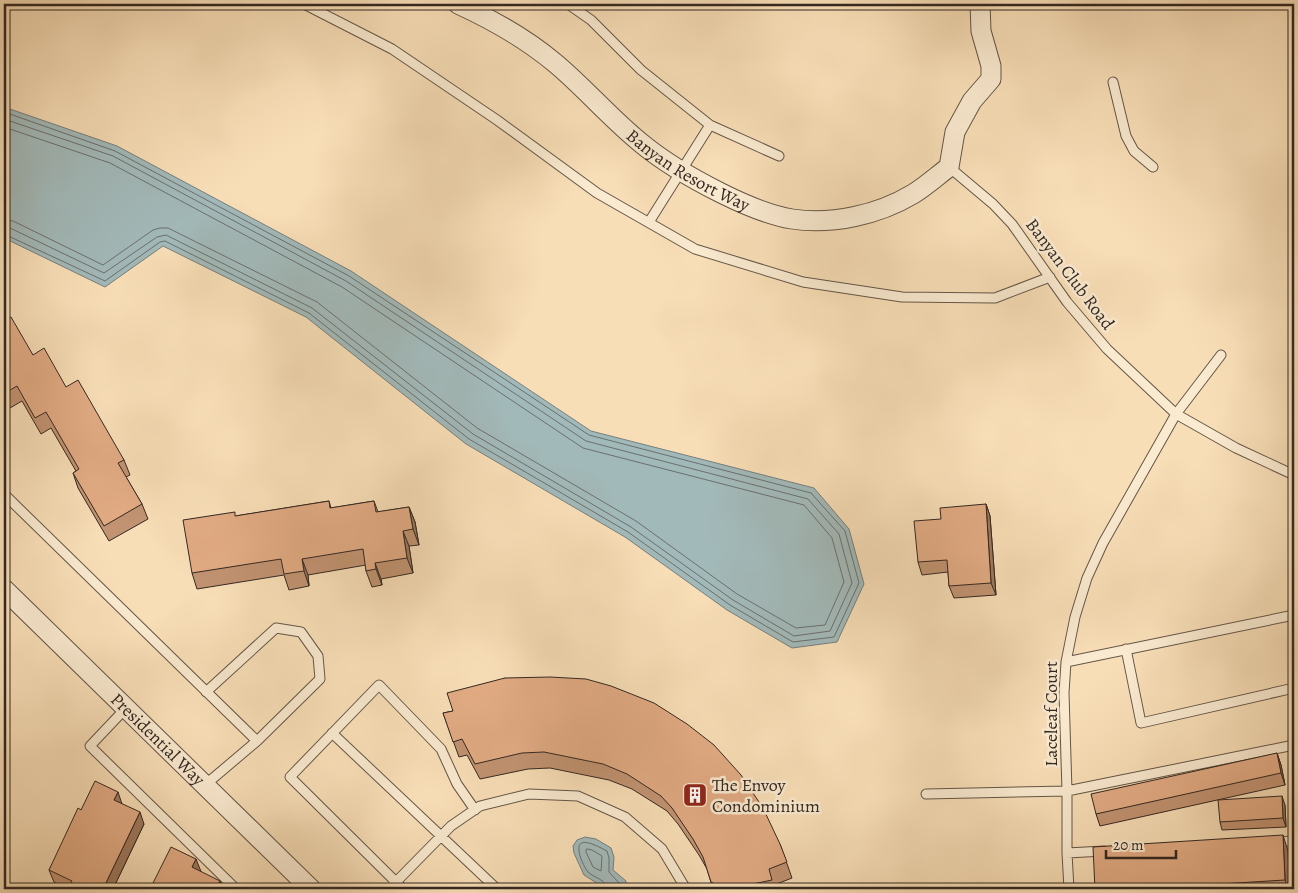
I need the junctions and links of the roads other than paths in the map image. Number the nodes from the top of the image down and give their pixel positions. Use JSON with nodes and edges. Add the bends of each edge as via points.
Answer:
{"nodes":[{"id":1,"x":304,"y":4,"type":"edge"},
{"id":2,"x":458,"y":4,"type":"edge"},
{"id":3,"x":568,"y":4,"type":"edge"},
{"id":4,"x":980,"y":4,"type":"edge"},
{"id":5,"x":1113,"y":82,"type":"dead end"},
{"id":6,"x":710,"y":124,"type":"junction"},
{"id":7,"x":779,"y":156,"type":"dead end"},
{"id":8,"x":949,"y":167,"type":"junction"},
{"id":9,"x":1153,"y":167,"type":"dead end"},
{"id":10,"x":680,"y":171,"type":"junction"},
{"id":11,"x":649,"y":222,"type":"junction"},
{"id":12,"x":1050,"y":277,"type":"junction"},
{"id":13,"x":1221,"y":355,"type":"dead end"},
{"id":14,"x":1176,"y":414,"type":"junction"},
{"id":15,"x":1294,"y":475,"type":"edge"},
{"id":16,"x":4,"y":494,"type":"edge"},
{"id":17,"x":4,"y":589,"type":"edge"},
{"id":18,"x":1294,"y":615,"type":"edge"},
{"id":19,"x":1126,"y":649,"type":"junction"},
{"id":20,"x":1066,"y":662,"type":"junction"},
{"id":21,"x":1294,"y":688,"type":"edge"},
{"id":22,"x":206,"y":692,"type":"junction"},
{"id":23,"x":126,"y":708,"type":"junction"},
{"id":24,"x":332,"y":733,"type":"junction"},
{"id":25,"x":257,"y":741,"type":"junction"},
{"id":26,"x":1294,"y":745,"type":"edge"},
{"id":27,"x":205,"y":786,"type":"junction"},
{"id":28,"x":1067,"y":791,"type":"junction"},
{"id":29,"x":926,"y":794,"type":"dead end"},
{"id":30,"x":475,"y":810,"type":"junction"},
{"id":31,"x":441,"y":836,"type":"junction"},
{"id":32,"x":1294,"y":841,"type":"edge"},
{"id":33,"x":1265,"y":843,"type":"edge"},
{"id":34,"x":1116,"y":850,"type":"edge"},
{"id":35,"x":1067,"y":853,"type":"junction"},
{"id":36,"x":396,"y":882,"type":"junction"},
{"id":37,"x":236,"y":889,"type":"edge"},
{"id":38,"x":312,"y":889,"type":"edge"},
{"id":39,"x":389,"y":889,"type":"edge"},
{"id":40,"x":403,"y":889,"type":"edge"},
{"id":41,"x":497,"y":889,"type":"edge"},
{"id":42,"x":686,"y":889,"type":"edge"},
{"id":43,"x":1070,"y":889,"type":"edge"}],
"edges":[{"from":1,"to":11,"type":"lane","via":[[392,49],[597,193]]},
{"from":2,"to":10,"type":"street","name":"Banyan Resort Way","via":[[507,28],[546,56],[581,85],[626,131]]},
{"from":3,"to":6,"type":"lane","via":[[590,20],[641,70]]},
{"from":4,"to":8,"type":"street","via":[[981,31],[991,66],[990,79],[955,132]]},
{"from":5,"to":9,"type":"lane","via":[[1126,136],[1134,151]]},
{"from":6,"to":7,"type":"lane"},
{"from":6,"to":10,"type":"lane"},
{"from":8,"to":10,"type":"street","name":"Banyan Resort Way","via":[[911,195],[888,206],[842,219],[817,220],[792,219],[766,212]]},
{"from":8,"to":12,"type":"lane","name":"Banyan Club Road","via":[[1012,224]]},
{"from":10,"to":11,"type":"lane"},
{"from":11,"to":12,"type":"lane","via":[[695,248],[803,282],[902,297],[994,298]]},
{"from":12,"to":14,"type":"lane","name":"Banyan Club Road","via":[[1066,302],[1107,349]]},
{"from":13,"to":14,"type":"lane","name":"Laceleaf Court"},
{"from":14,"to":15,"type":"lane","name":"Banyan Club Road","via":[[1236,448]]},
{"from":14,"to":20,"type":"lane","name":"Laceleaf Court","via":[[1103,543],[1087,578]]},
{"from":16,"to":22,"type":"lane"},
{"from":17,"to":23,"type":"street","name":"Presidential Way"},
{"from":18,"to":19,"type":"lane"},
{"from":19,"to":20,"type":"lane"},
{"from":19,"to":21,"type":"lane","via":[[1141,722]]},
{"from":20,"to":28,"type":"lane","name":"Laceleaf Court"},
{"from":22,"to":25,"type":"lane"},
{"from":22,"to":25,"type":"lane","via":[[276,628],[301,632],[318,656],[320,679]]},
{"from":23,"to":27,"type":"street","name":"Presidential Way"},
{"from":23,"to":37,"type":"lane","via":[[90,746]]},
{"from":24,"to":30,"type":"lane","via":[[378,686],[441,749]]},
{"from":24,"to":31,"type":"lane"},
{"from":24,"to":36,"type":"lane","via":[[290,777]]},
{"from":25,"to":27,"type":"lane"},
{"from":26,"to":28,"type":"lane"},
{"from":27,"to":38,"type":"street","name":"Presidential Way"},
{"from":28,"to":29,"type":"lane"},
{"from":28,"to":35,"type":"lane","name":"Laceleaf Court"},
{"from":30,"to":31,"type":"lane"},
{"from":30,"to":42,"type":"lane","via":[[529,794],[578,796],[625,816],[662,849]]},
{"from":31,"to":36,"type":"lane"},
{"from":31,"to":41,"type":"lane"},
{"from":32,"to":33,"type":"lane"},
{"from":34,"to":35,"type":"lane"},
{"from":35,"to":43,"type":"lane","name":"Laceleaf Court"},
{"from":36,"to":39,"type":"lane"},
{"from":36,"to":40,"type":"lane"}]}
